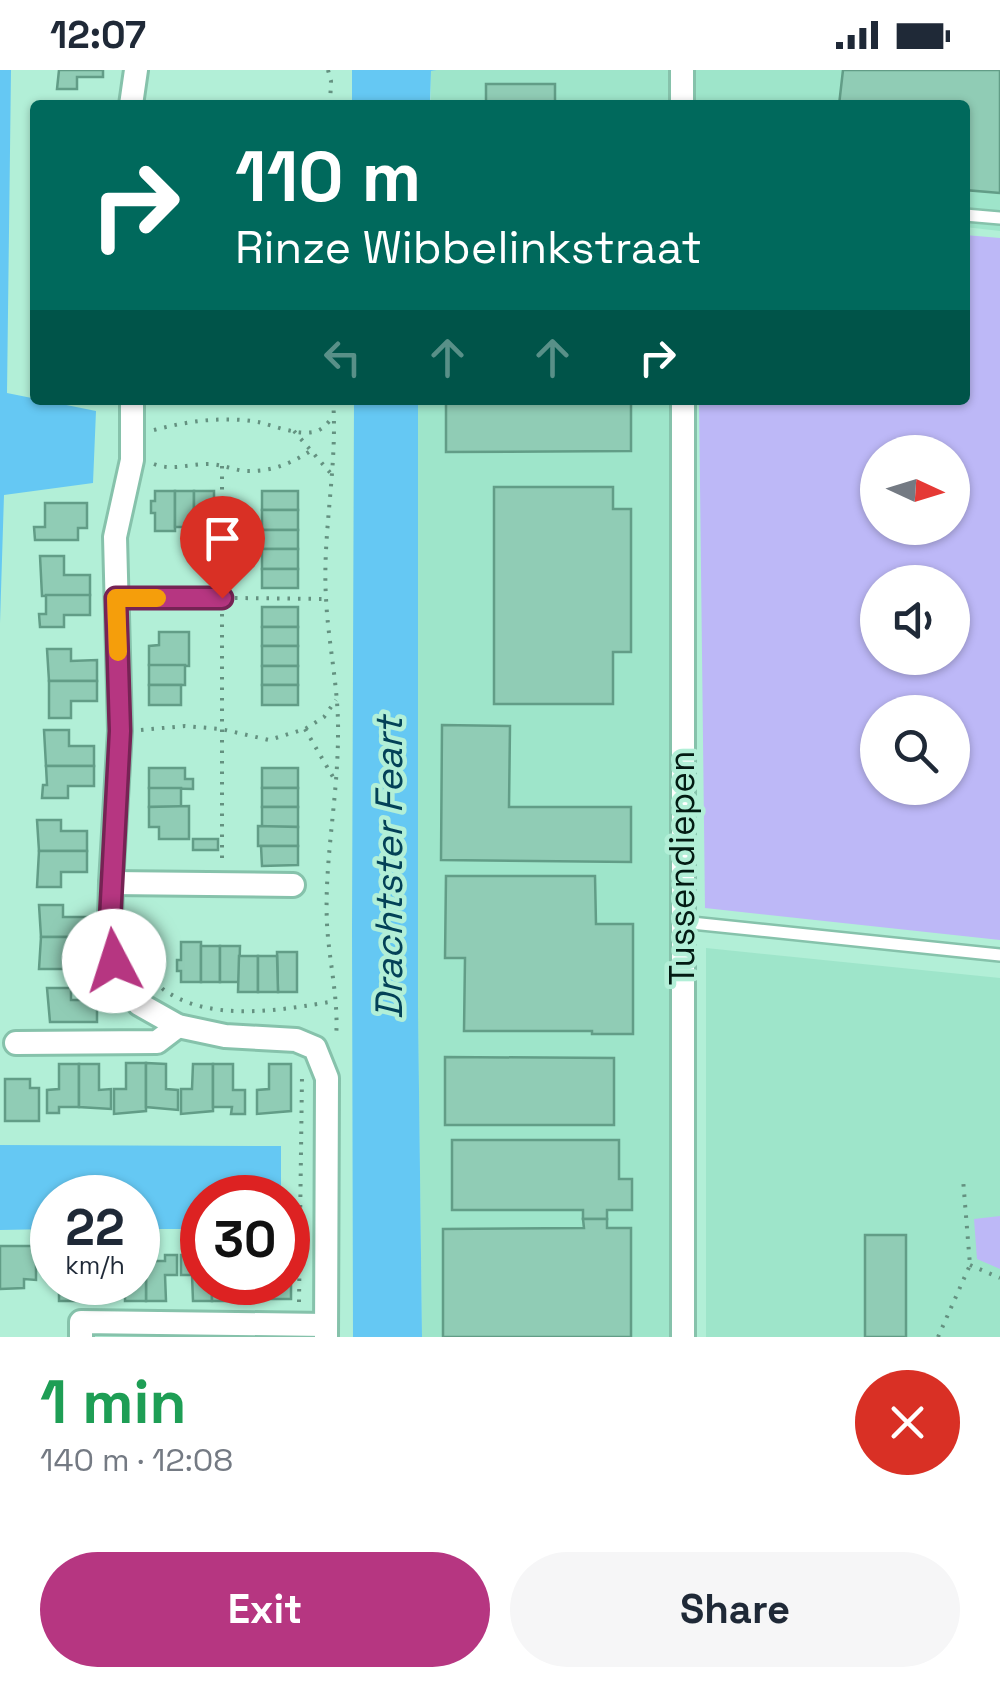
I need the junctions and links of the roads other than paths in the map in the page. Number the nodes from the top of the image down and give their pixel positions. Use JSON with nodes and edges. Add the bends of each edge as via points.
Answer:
{"nodes":[{"id":1,"x":136,"y":70,"type":"edge"},
{"id":2,"x":682,"y":70,"type":"edge"},
{"id":3,"x":133,"y":100,"type":"edge"},
{"id":4,"x":682,"y":100,"type":"edge"},
{"id":5,"x":970,"y":215,"type":"edge"},
{"id":6,"x":1000,"y":218,"type":"edge"},
{"id":7,"x":132,"y":405,"type":"edge"},
{"id":8,"x":683,"y":405,"type":"edge"},
{"id":9,"x":116,"y":598,"type":"junction"},
{"id":10,"x":222,"y":598,"type":"road end"},
{"id":11,"x":111,"y":883,"type":"junction"},
{"id":12,"x":293,"y":885,"type":"dead end"},
{"id":13,"x":682,"y":922,"type":"junction"},
{"id":14,"x":1000,"y":955,"type":"edge"},
{"id":15,"x":178,"y":1026,"type":"junction"},
{"id":16,"x":16,"y":1043,"type":"dead end"},
{"id":17,"x":326,"y":1331,"type":"edge"},
{"id":18,"x":81,"y":1337,"type":"edge"},
{"id":19,"x":683,"y":1337,"type":"edge"}],
"edges":[{"from":1,"to":3,"type":"street"},
{"from":2,"to":4,"type":"street"},
{"from":5,"to":6,"type":"lane"},
{"from":7,"to":9,"type":"street","via":[[132,460],[115,537]]},
{"from":8,"to":13,"type":"street","name":"Tussendiepen"},
{"from":9,"to":10,"type":"lane"},
{"from":9,"to":11,"type":"street","via":[[120,731]]},
{"from":11,"to":12,"type":"street"},
{"from":11,"to":15,"type":"street","via":[[114,961],[140,1004]]},
{"from":13,"to":14,"type":"lane"},
{"from":13,"to":19,"type":"street","name":"Tussendiepen"},
{"from":15,"to":16,"type":"street","via":[[157,1042]]},
{"from":15,"to":17,"type":"street","via":[[315,1048],[327,1078]]},
{"from":17,"to":18,"type":"street","via":[[299,1324],[81,1322]]}]}
